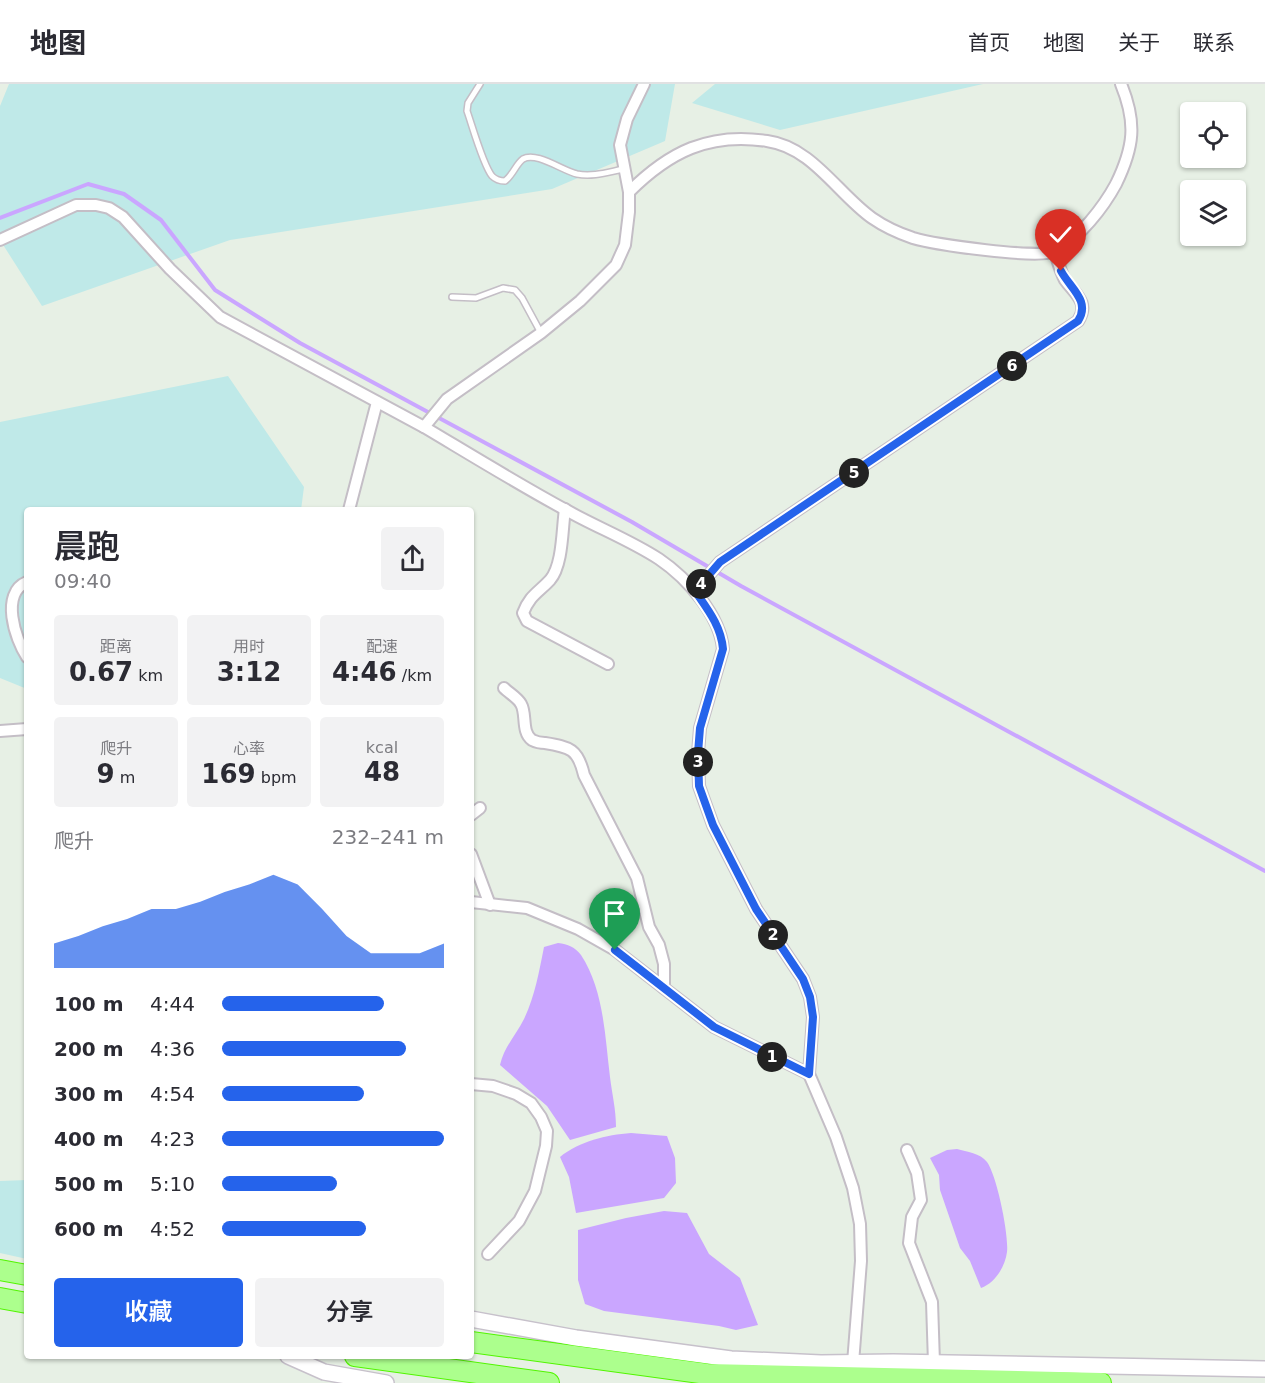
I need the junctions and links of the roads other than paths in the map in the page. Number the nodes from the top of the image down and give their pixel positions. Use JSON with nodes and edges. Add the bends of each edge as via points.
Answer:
{"nodes":[{"id":1,"x":480,"y":84,"type":"edge"},
{"id":2,"x":644,"y":84,"type":"edge"},
{"id":3,"x":1121,"y":84,"type":"edge"},
{"id":4,"x":624,"y":169,"type":"junction"},
{"id":5,"x":629,"y":192,"type":"junction"},
{"id":6,"x":0,"y":240,"type":"edge"},
{"id":7,"x":1055,"y":252,"type":"junction"},
{"id":8,"x":452,"y":297,"type":"dead end"},
{"id":9,"x":541,"y":333,"type":"junction"},
{"id":10,"x":377,"y":402,"type":"junction"},
{"id":11,"x":426,"y":424,"type":"junction"},
{"id":12,"x":350,"y":507,"type":"edge"},
{"id":13,"x":565,"y":509,"type":"junction"},
{"id":14,"x":24,"y":584,"type":"edge"},
{"id":15,"x":695,"y":591,"type":"junction"},
{"id":16,"x":24,"y":652,"type":"edge"},
{"id":17,"x":608,"y":664,"type":"dead end"},
{"id":18,"x":504,"y":688,"type":"dead end"},
{"id":19,"x":24,"y":729,"type":"edge"},
{"id":20,"x":0,"y":731,"type":"edge"},
{"id":21,"x":474,"y":862,"type":"edge"},
{"id":22,"x":474,"y":902,"type":"edge"},
{"id":23,"x":490,"y":905,"type":"junction"},
{"id":24,"x":664,"y":988,"type":"junction"},
{"id":25,"x":809,"y":1074,"type":"junction"},
{"id":26,"x":474,"y":1084,"type":"edge"},
{"id":27,"x":907,"y":1150,"type":"dead end"},
{"id":28,"x":489,"y":1254,"type":"dead end"},
{"id":29,"x":0,"y":1270,"type":"edge"},
{"id":30,"x":24,"y":1274,"type":"edge"},
{"id":31,"x":0,"y":1298,"type":"edge"},
{"id":32,"x":24,"y":1302,"type":"edge"},
{"id":33,"x":474,"y":1320,"type":"edge"},
{"id":34,"x":474,"y":1342,"type":"edge"},
{"id":35,"x":295,"y":1359,"type":"edge"},
{"id":36,"x":377,"y":1359,"type":"edge"},
{"id":37,"x":853,"y":1363,"type":"junction"},
{"id":38,"x":934,"y":1363,"type":"junction"},
{"id":39,"x":1265,"y":1369,"type":"edge"},
{"id":40,"x":386,"y":1383,"type":"edge"},
{"id":41,"x":549,"y":1383,"type":"edge"},
{"id":42,"x":1101,"y":1383,"type":"edge"}],
"edges":[{"from":1,"to":4,"type":"lane","via":[[467,111],[494,178],[505,181],[520,161],[532,157],[577,174],[599,175]]},
{"from":2,"to":4,"type":"street","via":[[622,135]]},
{"from":3,"to":7,"type":"street","via":[[1129,102],[1130,153],[1098,210],[1081,232]]},
{"from":4,"to":5,"type":"street"},
{"from":5,"to":7,"type":"street","via":[[661,163],[700,144],[738,139],[769,141],[807,159],[889,230],[940,244],[1036,254]]},
{"from":5,"to":9,"type":"street","via":[[625,245],[616,265]]},
{"from":6,"to":10,"type":"street","via":[[75,205],[109,208],[123,217],[220,317]]},
{"from":7,"to":15,"type":"street","via":[[1065,280],[1082,304],[1083,314],[1078,321],[720,562]]},
{"from":8,"to":9,"type":"lane","via":[[476,298],[503,288],[514,290]]},
{"from":9,"to":11,"type":"street","via":[[463,386],[440,405]]},
{"from":10,"to":11,"type":"street"},
{"from":10,"to":12,"type":"street"},
{"from":11,"to":13,"type":"street"},
{"from":13,"to":15,"type":"street","via":[[659,560]]},
{"from":13,"to":17,"type":"street","via":[[555,571],[528,600],[523,613],[527,621]]},
{"from":14,"to":16,"type":"street","via":[[17,588],[12,600],[12,616],[16,638]]},
{"from":15,"to":25,"type":"street","via":[[716,622],[723,649],[700,728],[699,786],[713,825],[756,909],[803,979],[810,997],[813,1017]]},
{"from":18,"to":24,"type":"street","via":[[522,705],[530,739],[572,750],[581,762],[637,878],[649,927],[662,954]]},
{"from":19,"to":20,"type":"street"},
{"from":21,"to":23,"type":"street"},
{"from":22,"to":23,"type":"street"},
{"from":23,"to":24,"type":"street","via":[[527,908],[578,929],[615,950]]},
{"from":24,"to":25,"type":"street","via":[[714,1027]]},
{"from":25,"to":37,"type":"street","via":[[836,1137],[860,1224]]},
{"from":26,"to":28,"type":"street","via":[[493,1086],[524,1098],[541,1117],[547,1131],[534,1191],[519,1221]]},
{"from":27,"to":38,"type":"street","via":[[917,1173],[921,1200],[912,1217],[909,1243],[932,1302]]},
{"from":29,"to":30,"type":"highway"},
{"from":31,"to":32,"type":"highway"},
{"from":33,"to":37,"type":"street","via":[[676,1353]]},
{"from":34,"to":42,"type":"highway","via":[[707,1374]]},
{"from":35,"to":40,"type":"street","via":[[324,1372]]},
{"from":36,"to":41,"type":"highway"},
{"from":37,"to":38,"type":"street"},
{"from":38,"to":39,"type":"street"}]}
